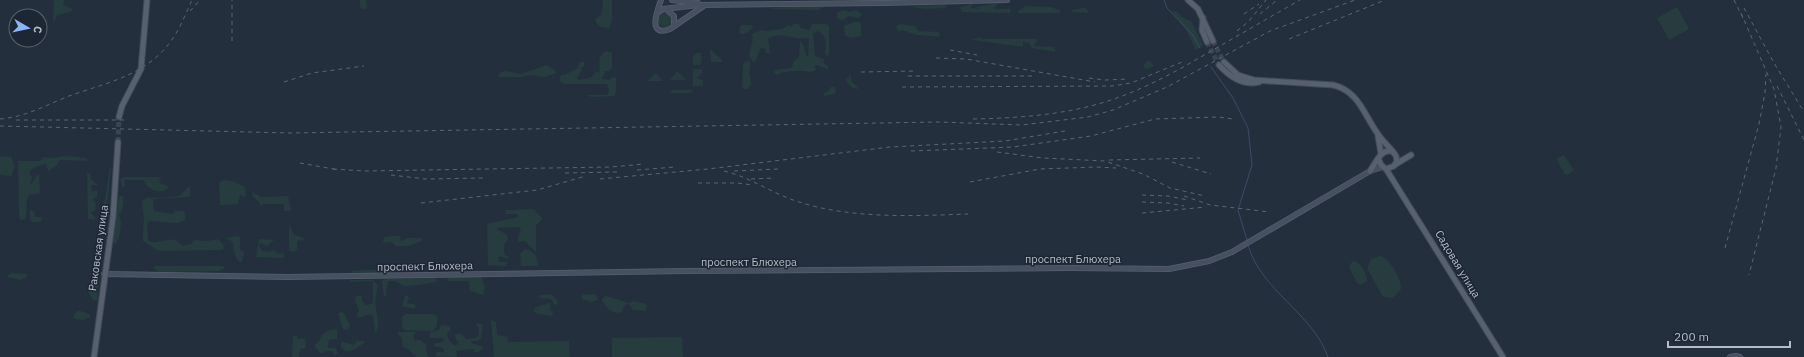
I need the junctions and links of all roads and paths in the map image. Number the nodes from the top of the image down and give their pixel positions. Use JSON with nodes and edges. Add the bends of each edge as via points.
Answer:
{"nodes":[{"id":1,"x":147,"y":0,"type":"edge"},
{"id":2,"x":661,"y":0,"type":"edge"},
{"id":3,"x":671,"y":0,"type":"edge"},
{"id":4,"x":1007,"y":0,"type":"edge"},
{"id":5,"x":1190,"y":1,"type":"edge"},
{"id":6,"x":705,"y":5,"type":"junction"},
{"id":7,"x":666,"y":9,"type":"junction"},
{"id":8,"x":657,"y":13,"type":"junction"},
{"id":9,"x":673,"y":14,"type":"junction"},
{"id":10,"x":674,"y":26,"type":"junction"},
{"id":11,"x":1210,"y":41,"type":"tunnel mouth"},
{"id":12,"x":1222,"y":63,"type":"tunnel mouth"},
{"id":13,"x":119,"y":117,"type":"tunnel mouth"},
{"id":14,"x":1377,"y":133,"type":"junction"},
{"id":15,"x":118,"y":142,"type":"tunnel mouth"},
{"id":16,"x":1390,"y":151,"type":"junction"},
{"id":17,"x":1381,"y":154,"type":"junction"},
{"id":18,"x":1411,"y":155,"type":"dead end"},
{"id":19,"x":1379,"y":160,"type":"junction"},
{"id":20,"x":1395,"y":165,"type":"junction"},
{"id":21,"x":1385,"y":168,"type":"junction"},
{"id":22,"x":1370,"y":171,"type":"junction"},
{"id":23,"x":1396,"y":181,"type":"junction"},
{"id":24,"x":104,"y":274,"type":"junction"},
{"id":25,"x":94,"y":357,"type":"edge"},
{"id":26,"x":1503,"y":357,"type":"edge"},
{"id":27,"x":1730,"y":357,"type":"edge"},
{"id":28,"x":1740,"y":357,"type":"edge"}],
"edges":[{"from":1,"to":13,"type":"main road","via":[[141,69]]},
{"from":2,"to":8,"type":"main road"},
{"from":3,"to":6,"type":"main road"},
{"from":3,"to":9,"type":"main road"},
{"from":4,"to":6,"type":"main road"},
{"from":5,"to":11,"type":"main road","via":[[1203,17]]},
{"from":6,"to":7,"type":"main road"},
{"from":6,"to":10,"type":"main road"},
{"from":7,"to":8,"type":"main road"},
{"from":7,"to":9,"type":"main road"},
{"from":8,"to":10,"type":"main road","via":[[654,20],[658,28],[666,30]]},
{"from":9,"to":10,"type":"main road"},
{"from":12,"to":14,"type":"main road","via":[[1238,75],[1264,81],[1334,85],[1344,88],[1356,99]]},
{"from":14,"to":16,"type":"main road"},
{"from":14,"to":17,"type":"main road"},
{"from":15,"to":24,"type":"main road","name":"Раковская улица","via":[[115,198]]},
{"from":16,"to":17,"type":"main road"},
{"from":16,"to":20,"type":"main road","via":[[1396,156]]},
{"from":17,"to":19,"type":"main road"},
{"from":18,"to":20,"type":"main road"},
{"from":19,"to":21,"type":"main road"},
{"from":19,"to":22,"type":"main road"},
{"from":20,"to":21,"type":"main road"},
{"from":20,"to":23,"type":"main road"},
{"from":21,"to":22,"type":"main road","name":"проспект Блюхера"},
{"from":21,"to":23,"type":"main road","name":"Садовая улица"},
{"from":22,"to":24,"type":"main road","name":"проспект Блюхера","via":[[1241,247],[1209,261],[1169,269],[685,271],[288,278]]},
{"from":23,"to":26,"type":"main road","name":"Садовая улица"},
{"from":24,"to":25,"type":"main road","name":"Раковская улица"},
{"from":27,"to":28,"type":"main road"}]}
